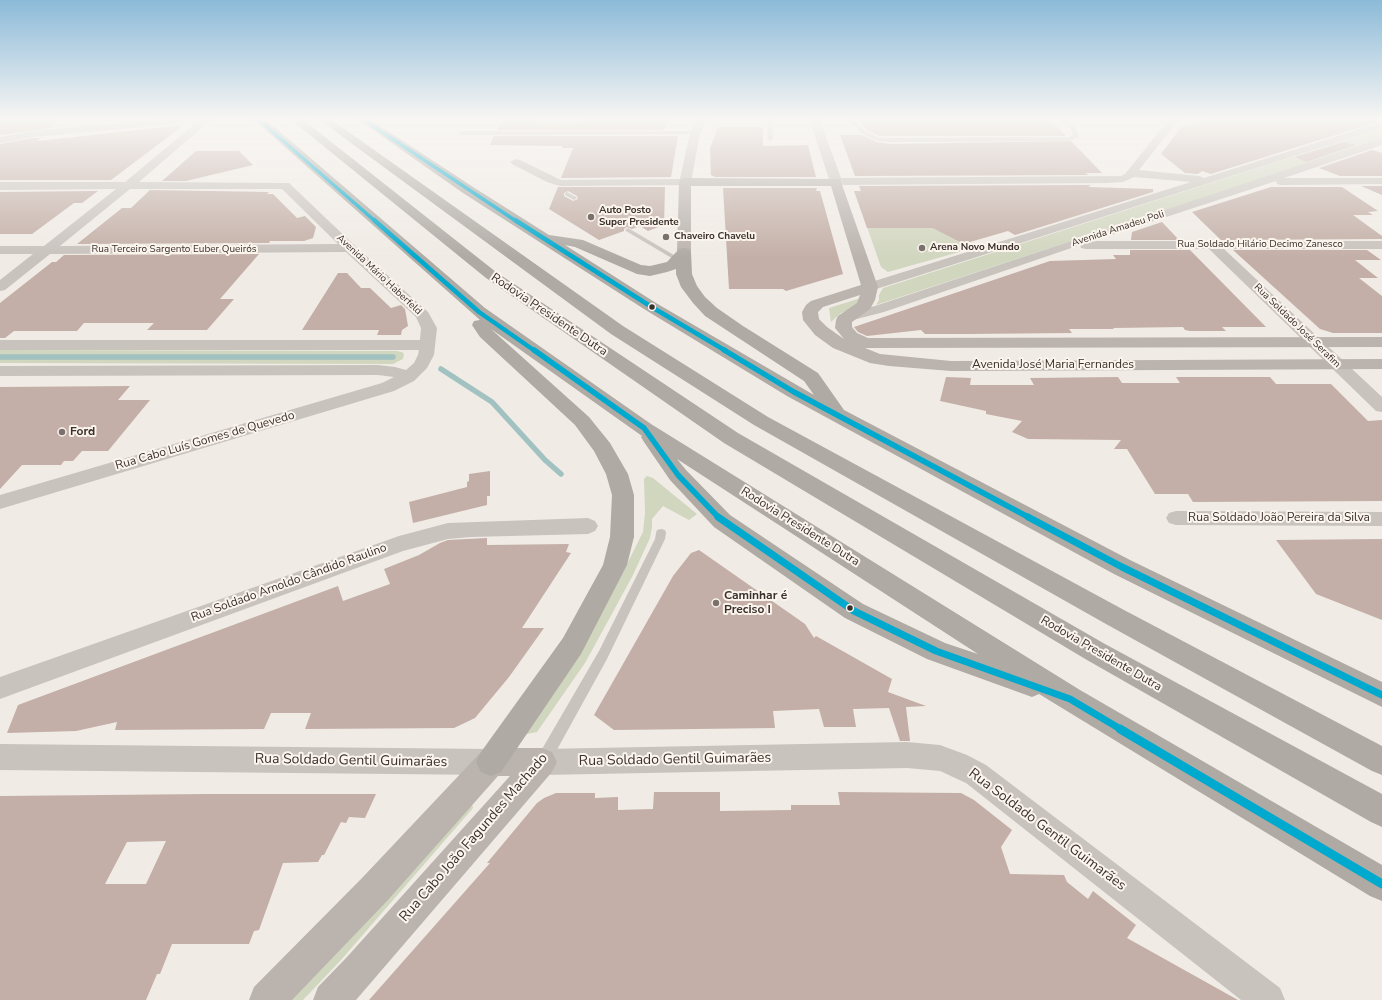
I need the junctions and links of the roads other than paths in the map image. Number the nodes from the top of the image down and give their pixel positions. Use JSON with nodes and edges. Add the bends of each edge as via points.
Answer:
{"nodes":[{"id":1,"x":152,"y":165,"type":"edge"},
{"id":2,"x":311,"y":165,"type":"edge"},
{"id":3,"x":352,"y":165,"type":"edge"},
{"id":4,"x":387,"y":165,"type":"edge"},
{"id":5,"x":430,"y":165,"type":"edge"},
{"id":6,"x":521,"y":165,"type":"edge"},
{"id":7,"x":689,"y":165,"type":"edge"},
{"id":8,"x":830,"y":165,"type":"edge"},
{"id":9,"x":1137,"y":165,"type":"edge"},
{"id":10,"x":1257,"y":165,"type":"edge"},
{"id":11,"x":1315,"y":165,"type":"edge"},
{"id":12,"x":1302,"y":169,"type":"junction"},
{"id":13,"x":1130,"y":173,"type":"junction"},
{"id":14,"x":1209,"y":180,"type":"junction"},
{"id":15,"x":1382,"y":181,"type":"edge"},
{"id":16,"x":685,"y":182,"type":"junction"},
{"id":17,"x":836,"y":182,"type":"junction"},
{"id":18,"x":1332,"y":182,"type":"junction"},
{"id":19,"x":1261,"y":183,"type":"junction"},
{"id":20,"x":0,"y":186,"type":"edge"},
{"id":21,"x":127,"y":186,"type":"junction"},
{"id":22,"x":568,"y":194,"type":"dead end"},
{"id":23,"x":574,"y":198,"type":"dead end"},
{"id":24,"x":1117,"y":229,"type":"junction"},
{"id":25,"x":628,"y":230,"type":"dead end"},
{"id":26,"x":540,"y":237,"type":"junction"},
{"id":27,"x":1068,"y":245,"type":"junction"},
{"id":28,"x":1138,"y":245,"type":"junction"},
{"id":29,"x":1212,"y":245,"type":"junction"},
{"id":30,"x":1382,"y":245,"type":"edge"},
{"id":31,"x":349,"y":248,"type":"junction"},
{"id":32,"x":0,"y":250,"type":"edge"},
{"id":33,"x":46,"y":250,"type":"junction"},
{"id":34,"x":681,"y":256,"type":"junction"},
{"id":35,"x":0,"y":287,"type":"edge"},
{"id":36,"x":870,"y":287,"type":"junction"},
{"id":37,"x":480,"y":312,"type":"junction"},
{"id":38,"x":853,"y":315,"type":"junction"},
{"id":39,"x":1314,"y":342,"type":"junction"},
{"id":40,"x":1382,"y":342,"type":"edge"},
{"id":41,"x":915,"y":344,"type":"junction"},
{"id":42,"x":0,"y":345,"type":"edge"},
{"id":43,"x":427,"y":345,"type":"junction"},
{"id":44,"x":922,"y":364,"type":"junction"},
{"id":45,"x":1336,"y":364,"type":"junction"},
{"id":46,"x":1382,"y":364,"type":"edge"},
{"id":47,"x":0,"y":371,"type":"edge"},
{"id":48,"x":408,"y":377,"type":"junction"},
{"id":49,"x":1382,"y":407,"type":"edge"},
{"id":50,"x":838,"y":416,"type":"junction"},
{"id":51,"x":644,"y":428,"type":"junction"},
{"id":52,"x":0,"y":502,"type":"edge"},
{"id":53,"x":1176,"y":518,"type":"dead end"},
{"id":54,"x":1382,"y":519,"type":"edge"},
{"id":55,"x":588,"y":526,"type":"dead end"},
{"id":56,"x":661,"y":533,"type":"dead end"},
{"id":57,"x":0,"y":688,"type":"edge"},
{"id":58,"x":1382,"y":695,"type":"edge"},
{"id":59,"x":1070,"y":698,"type":"junction"},
{"id":60,"x":0,"y":757,"type":"edge"},
{"id":61,"x":1382,"y":761,"type":"edge"},
{"id":62,"x":491,"y":762,"type":"junction"},
{"id":63,"x":542,"y":762,"type":"junction"},
{"id":64,"x":1382,"y":812,"type":"edge"},
{"id":65,"x":1382,"y":884,"type":"edge"},
{"id":66,"x":267,"y":1000,"type":"edge"},
{"id":67,"x":331,"y":1000,"type":"edge"},
{"id":68,"x":1268,"y":1000,"type":"edge"}],
"edges":[{"from":1,"to":21,"type":"street"},
{"from":2,"to":37,"type":"highway","name":"Rodovia Presidente Dutra"},
{"from":3,"to":64,"type":"highway","name":"Rodovia Presidente Dutra","via":[[491,275],[731,438],[1096,652]]},
{"from":4,"to":61,"type":"highway","via":[[617,330],[761,421],[1114,617]]},
{"from":5,"to":26,"type":"highway"},
{"from":6,"to":16,"type":"street","via":[[560,183]]},
{"from":7,"to":16,"type":"street"},
{"from":8,"to":17,"type":"street"},
{"from":9,"to":13,"type":"street"},
{"from":10,"to":14,"type":"street","name":"Avenida Amadeu Poli"},
{"from":11,"to":12,"type":"street","name":"Avenida Amadeu Poli"},
{"from":12,"to":18,"type":"street","via":[[1312,177]]},
{"from":12,"to":19,"type":"street","name":"Avenida Amadeu Poli"},
{"from":13,"to":14,"type":"street"},
{"from":13,"to":17,"type":"street","via":[[1123,179],[1112,180]]},
{"from":14,"to":36,"type":"street","name":"Avenida Amadeu Poli"},
{"from":15,"to":18,"type":"street"},
{"from":16,"to":17,"type":"main road"},
{"from":16,"to":34,"type":"main road"},
{"from":17,"to":36,"type":"main road"},
{"from":18,"to":19,"type":"street"},
{"from":19,"to":24,"type":"street","name":"Avenida Amadeu Poli"},
{"from":20,"to":21,"type":"street"},
{"from":21,"to":31,"type":"street","name":"Avenida Mário Haberfeld","via":[[285,185]]},
{"from":21,"to":33,"type":"street"},
{"from":22,"to":23,"type":"lane"},
{"from":24,"to":27,"type":"street","name":"Avenida Amadeu Poli"},
{"from":24,"to":28,"type":"street","name":"Rua Soldado Hilário Decimo Zanesco","via":[[1122,238]]},
{"from":25,"to":34,"type":"lane"},
{"from":26,"to":34,"type":"highway","via":[[578,243],[637,269],[662,269],[672,265]]},
{"from":26,"to":50,"type":"highway","via":[[655,310]]},
{"from":27,"to":28,"type":"street","name":"Rua Soldado Hilário Decimo Zanesco"},
{"from":27,"to":38,"type":"street","name":"Avenida Amadeu Poli","via":[[879,309]]},
{"from":28,"to":29,"type":"street","name":"Rua Soldado Hilário Decimo Zanesco"},
{"from":29,"to":30,"type":"street","name":"Rua Soldado Hilário Decimo Zanesco"},
{"from":29,"to":39,"type":"street","name":"Rua Soldado José Serafim"},
{"from":31,"to":33,"type":"street","name":"Rua Terceiro Sargento Euber Queirós"},
{"from":31,"to":43,"type":"street","name":"Avenida Mário Haberfeld","via":[[423,315],[429,328]]},
{"from":32,"to":33,"type":"street","name":"Rua Terceiro Sargento Euber Queirós"},
{"from":33,"to":35,"type":"street"},
{"from":34,"to":50,"type":"highway","via":[[689,287],[699,300],[737,330],[811,377]]},
{"from":36,"to":38,"type":"main road","via":[[868,300]]},
{"from":36,"to":44,"type":"main road","name":"Avenida José Maria Fernandes","via":[[817,304],[810,312],[811,320],[839,344],[857,352],[876,359]]},
{"from":37,"to":51,"type":"highway","name":"Rodovia Presidente Dutra"},
{"from":37,"to":62,"type":"highway","via":[[478,321],[486,333],[582,421],[603,448],[617,474],[623,495],[622,537],[615,565],[602,592],[572,646]]},
{"from":38,"to":41,"type":"main road","name":"Avenida José Maria Fernandes","via":[[844,320],[843,328],[851,337],[865,342]]},
{"from":39,"to":40,"type":"main road","name":"Avenida José Maria Fernandes"},
{"from":39,"to":41,"type":"main road","name":"Avenida José Maria Fernandes"},
{"from":39,"to":45,"type":"street","name":"Rua Soldado José Serafim"},
{"from":41,"to":44,"type":"main road"},
{"from":42,"to":43,"type":"street"},
{"from":43,"to":48,"type":"street","name":"Avenida Mário Haberfeld","via":[[421,365]]},
{"from":44,"to":45,"type":"main road","name":"Avenida José Maria Fernandes"},
{"from":45,"to":46,"type":"main road","name":"Avenida José Maria Fernandes"},
{"from":45,"to":49,"type":"street","name":"Rua Soldado José Serafim"},
{"from":47,"to":48,"type":"street","via":[[378,370],[396,372]]},
{"from":48,"to":52,"type":"street","name":"Rua Cabo Luís Gomes de Quevedo","via":[[370,394]]},
{"from":50,"to":58,"type":"highway","via":[[1122,567]]},
{"from":51,"to":59,"type":"highway","name":"Rodovia Presidente Dutra"},
{"from":51,"to":59,"type":"highway","via":[[678,475],[722,521],[854,611],[936,651]]},
{"from":53,"to":54,"type":"street","name":"Rua Soldado João Pereira da Silva"},
{"from":55,"to":57,"type":"street","name":"Rua Soldado Arnoldo Cândido Raulino","via":[[448,531],[399,544]]},
{"from":56,"to":63,"type":"lane","name":"Rua Cabo João Fagundes Machado","via":[[603,655]]},
{"from":59,"to":65,"type":"highway","name":"Rodovia Presidente Dutra"},
{"from":60,"to":62,"type":"street","name":"Rua Soldado Gentil Guimarães"},
{"from":62,"to":63,"type":"main road","name":"Rua Soldado Gentil Guimarães"},
{"from":62,"to":66,"type":"main road"},
{"from":63,"to":67,"type":"main road","name":"Rua Cabo João Fagundes Machado"},
{"from":63,"to":68,"type":"street","name":"Rua Soldado Gentil Guimarães","via":[[907,755],[940,758],[976,774]]}]}
